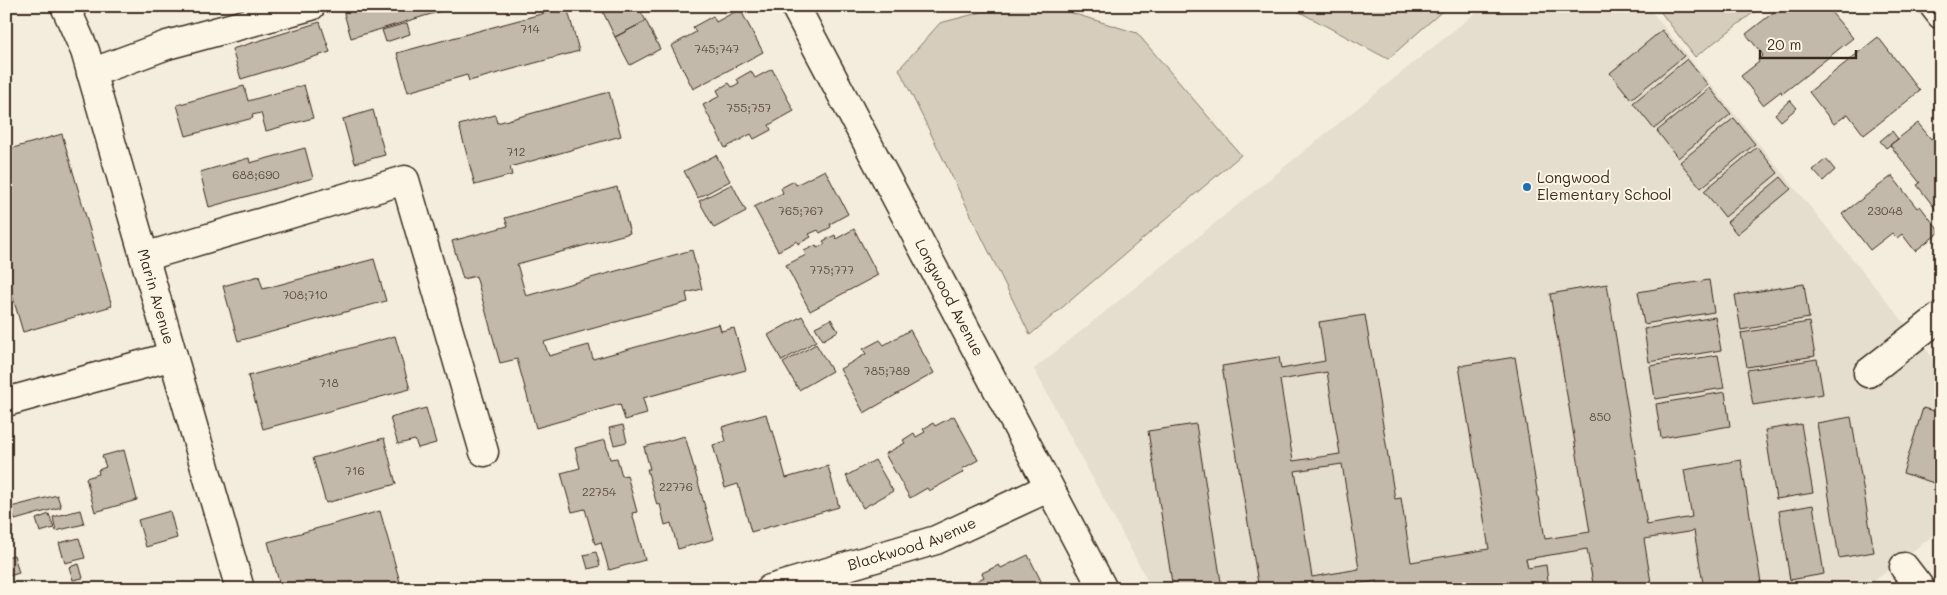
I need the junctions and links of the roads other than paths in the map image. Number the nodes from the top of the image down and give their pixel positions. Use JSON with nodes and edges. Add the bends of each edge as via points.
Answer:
{"nodes":[{"id":1,"x":65,"y":6,"type":"edge"},
{"id":2,"x":311,"y":6,"type":"edge"},
{"id":3,"x":795,"y":6,"type":"edge"},
{"id":4,"x":1934,"y":6,"type":"edge"},
{"id":5,"x":1941,"y":15,"type":"edge"},
{"id":6,"x":91,"y":74,"type":"junction"},
{"id":7,"x":144,"y":257,"type":"junction"},
{"id":8,"x":1934,"y":321,"type":"edge"},
{"id":9,"x":173,"y":356,"type":"junction"},
{"id":10,"x":1868,"y":373,"type":"dead end"},
{"id":11,"x":6,"y":402,"type":"edge"},
{"id":12,"x":484,"y":452,"type":"dead end"},
{"id":13,"x":1048,"y":488,"type":"junction"},
{"id":14,"x":1904,"y":567,"type":"dead end"},
{"id":15,"x":240,"y":589,"type":"edge"},
{"id":16,"x":770,"y":589,"type":"edge"},
{"id":17,"x":1102,"y":589,"type":"edge"},
{"id":18,"x":1921,"y":589,"type":"edge"}],
"edges":[{"from":1,"to":6,"type":"street","name":"Marin Avenue"},
{"from":2,"to":6,"type":"street","via":[[167,45]]},
{"from":3,"to":13,"type":"street","name":"Longwood Avenue"},
{"from":4,"to":5,"type":"street"},
{"from":6,"to":7,"type":"street","name":"Marin Avenue"},
{"from":7,"to":9,"type":"street","name":"Marin Avenue"},
{"from":7,"to":12,"type":"street","via":[[405,180]]},
{"from":8,"to":10,"type":"street"},
{"from":9,"to":11,"type":"street"},
{"from":9,"to":15,"type":"street","name":"Marin Avenue"},
{"from":13,"to":16,"type":"street","name":"Blackwood Avenue","via":[[936,540]]},
{"from":13,"to":17,"type":"street","name":"Longwood Avenue"},
{"from":14,"to":18,"type":"street"}]}
